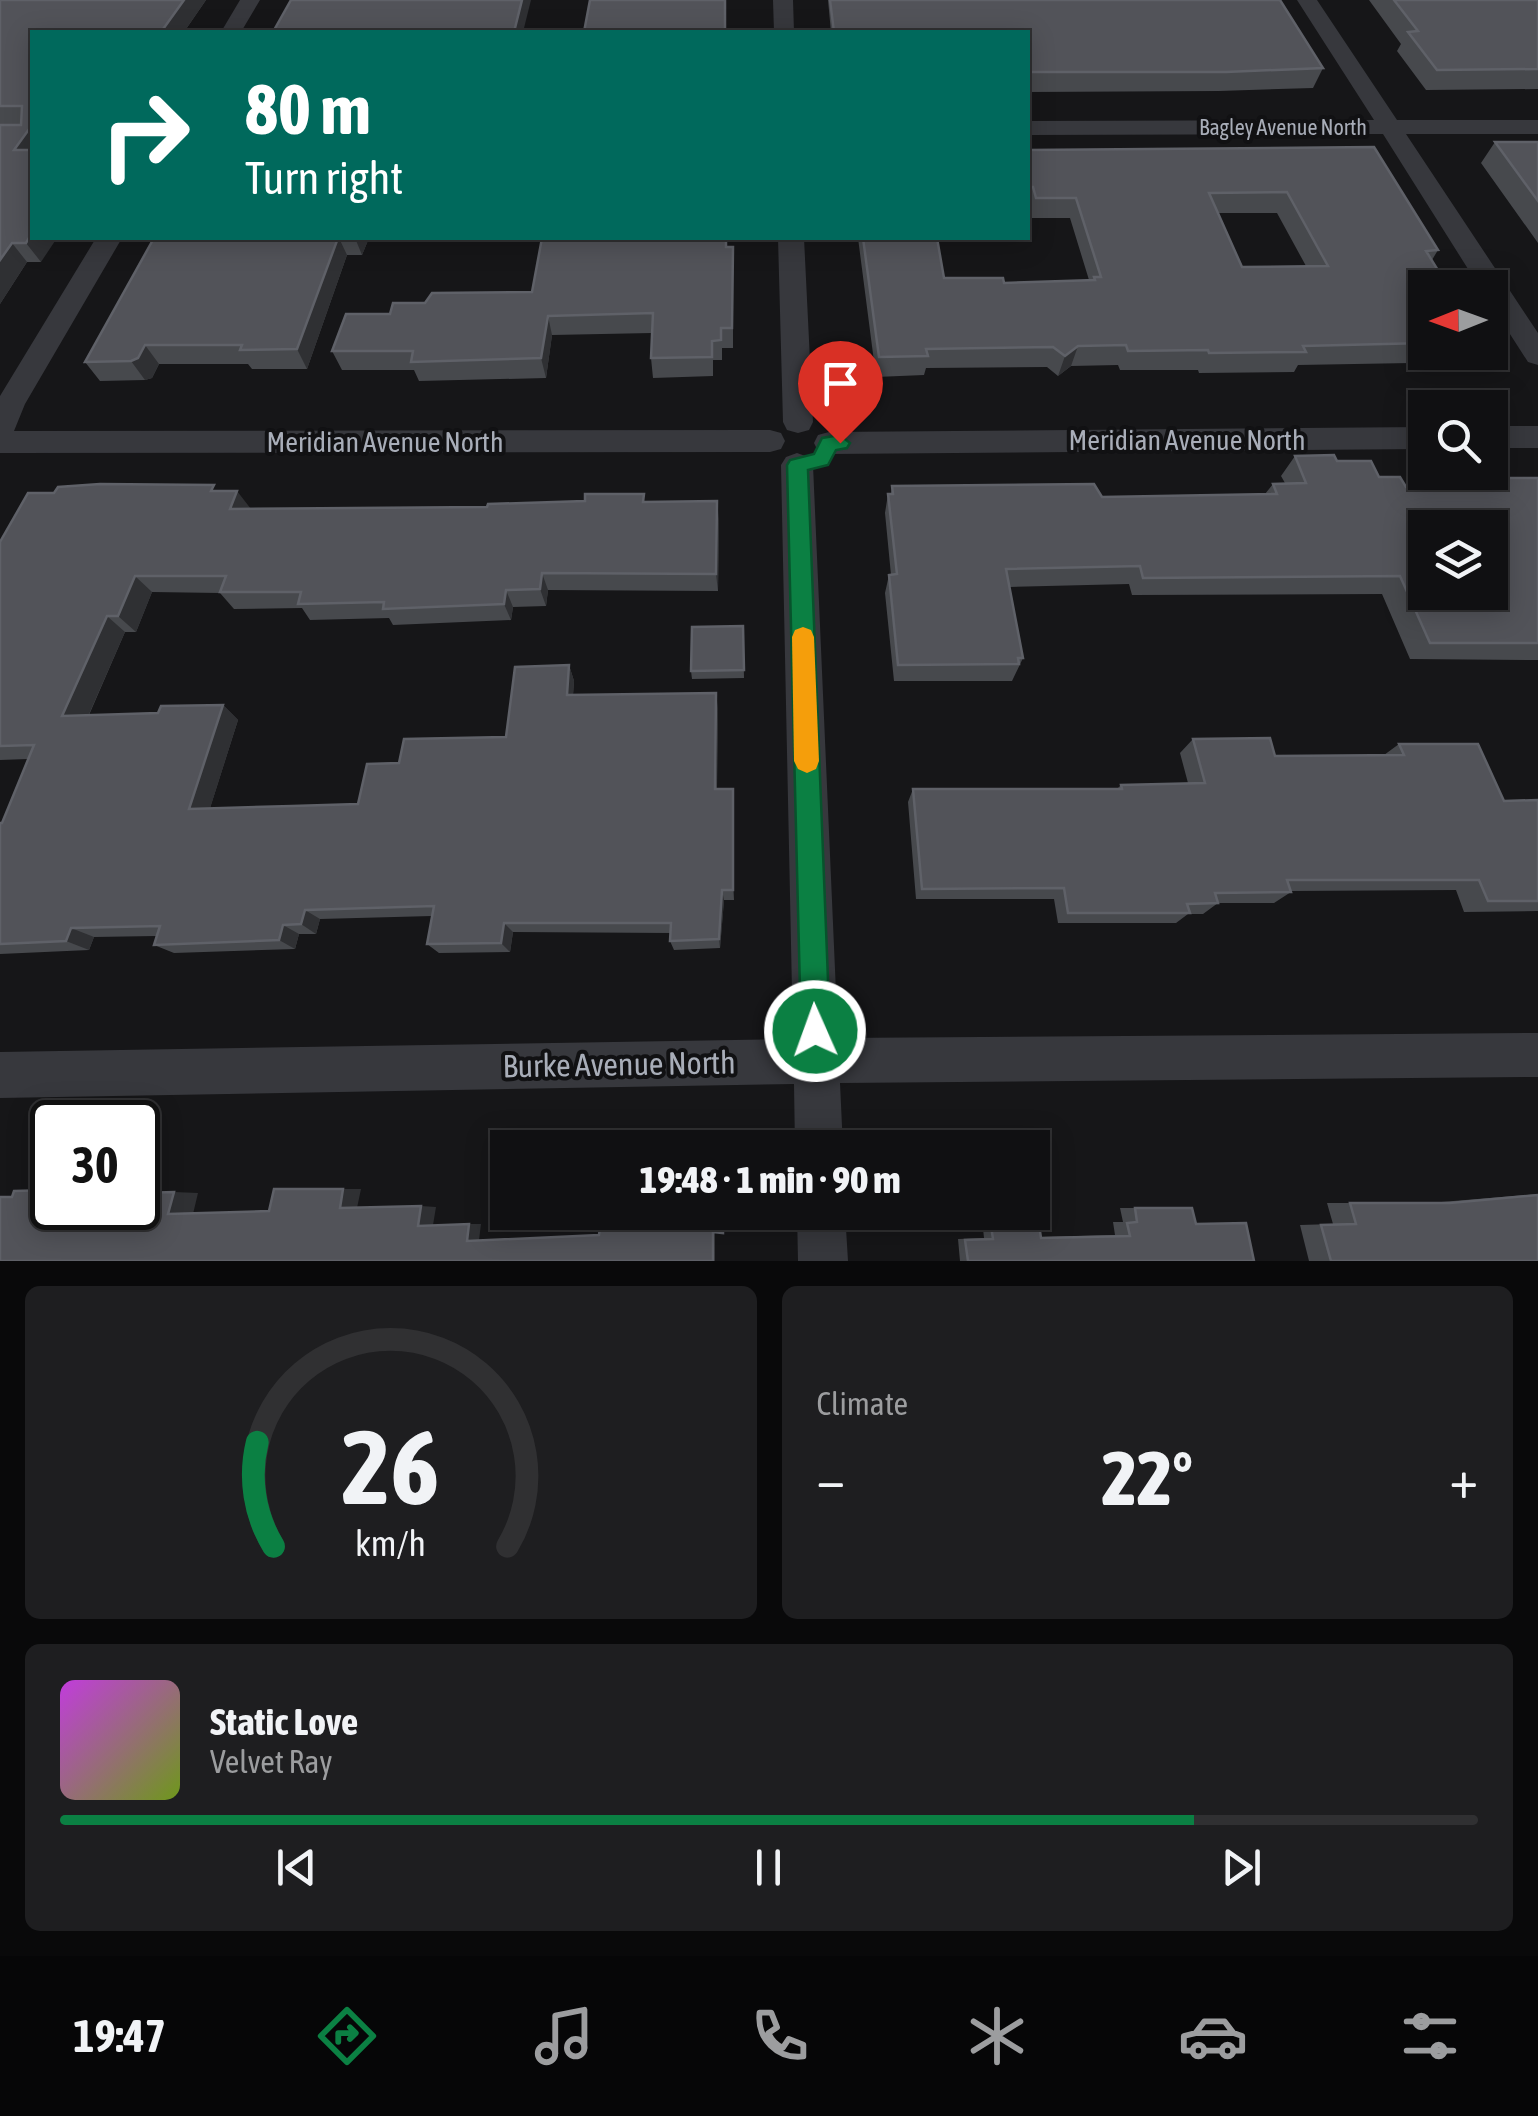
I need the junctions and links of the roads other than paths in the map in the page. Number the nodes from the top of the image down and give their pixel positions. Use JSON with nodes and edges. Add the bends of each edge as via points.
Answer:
{"nodes":[{"id":1,"x":250,"y":0,"type":"edge"},
{"id":2,"x":783,"y":0,"type":"edge"},
{"id":3,"x":1307,"y":0,"type":"edge"},
{"id":4,"x":231,"y":30,"type":"edge"},
{"id":5,"x":784,"y":30,"type":"edge"},
{"id":6,"x":1538,"y":127,"type":"edge"},
{"id":7,"x":1030,"y":128,"type":"edge"},
{"id":8,"x":1389,"y":128,"type":"junction"},
{"id":9,"x":108,"y":240,"type":"edge"},
{"id":10,"x":791,"y":240,"type":"edge"},
{"id":11,"x":1538,"y":354,"type":"edge"},
{"id":12,"x":0,"y":429,"type":"edge"},
{"id":13,"x":1508,"y":437,"type":"edge"},
{"id":14,"x":1538,"y":437,"type":"edge"},
{"id":15,"x":1408,"y":438,"type":"edge"},
{"id":16,"x":0,"y":442,"type":"edge"},
{"id":17,"x":799,"y":450,"type":"junction"},
{"id":18,"x":1538,"y":1055,"type":"edge"},
{"id":19,"x":816,"y":1061,"type":"junction"},
{"id":20,"x":0,"y":1075,"type":"edge"},
{"id":21,"x":819,"y":1130,"type":"edge"},
{"id":22,"x":822,"y":1230,"type":"edge"},
{"id":23,"x":823,"y":1261,"type":"edge"}],
"edges":[{"from":1,"to":4,"type":"street"},
{"from":2,"to":5,"type":"street"},
{"from":3,"to":8,"type":"street"},
{"from":6,"to":8,"type":"street","name":"Bagley Avenue North"},
{"from":7,"to":8,"type":"street","name":"Bagley Avenue North"},
{"from":8,"to":11,"type":"street"},
{"from":9,"to":12,"type":"street"},
{"from":10,"to":17,"type":"street","via":[[798,422],[820,427]]},
{"from":13,"to":14,"type":"street"},
{"from":15,"to":17,"type":"street","name":"Meridian Avenue North"},
{"from":16,"to":17,"type":"street","name":"Meridian Avenue North"},
{"from":17,"to":19,"type":"street"},
{"from":18,"to":19,"type":"street","name":"Burke Avenue North"},
{"from":19,"to":20,"type":"street","name":"Burke Avenue North"},
{"from":19,"to":21,"type":"street"},
{"from":22,"to":23,"type":"street"}]}
